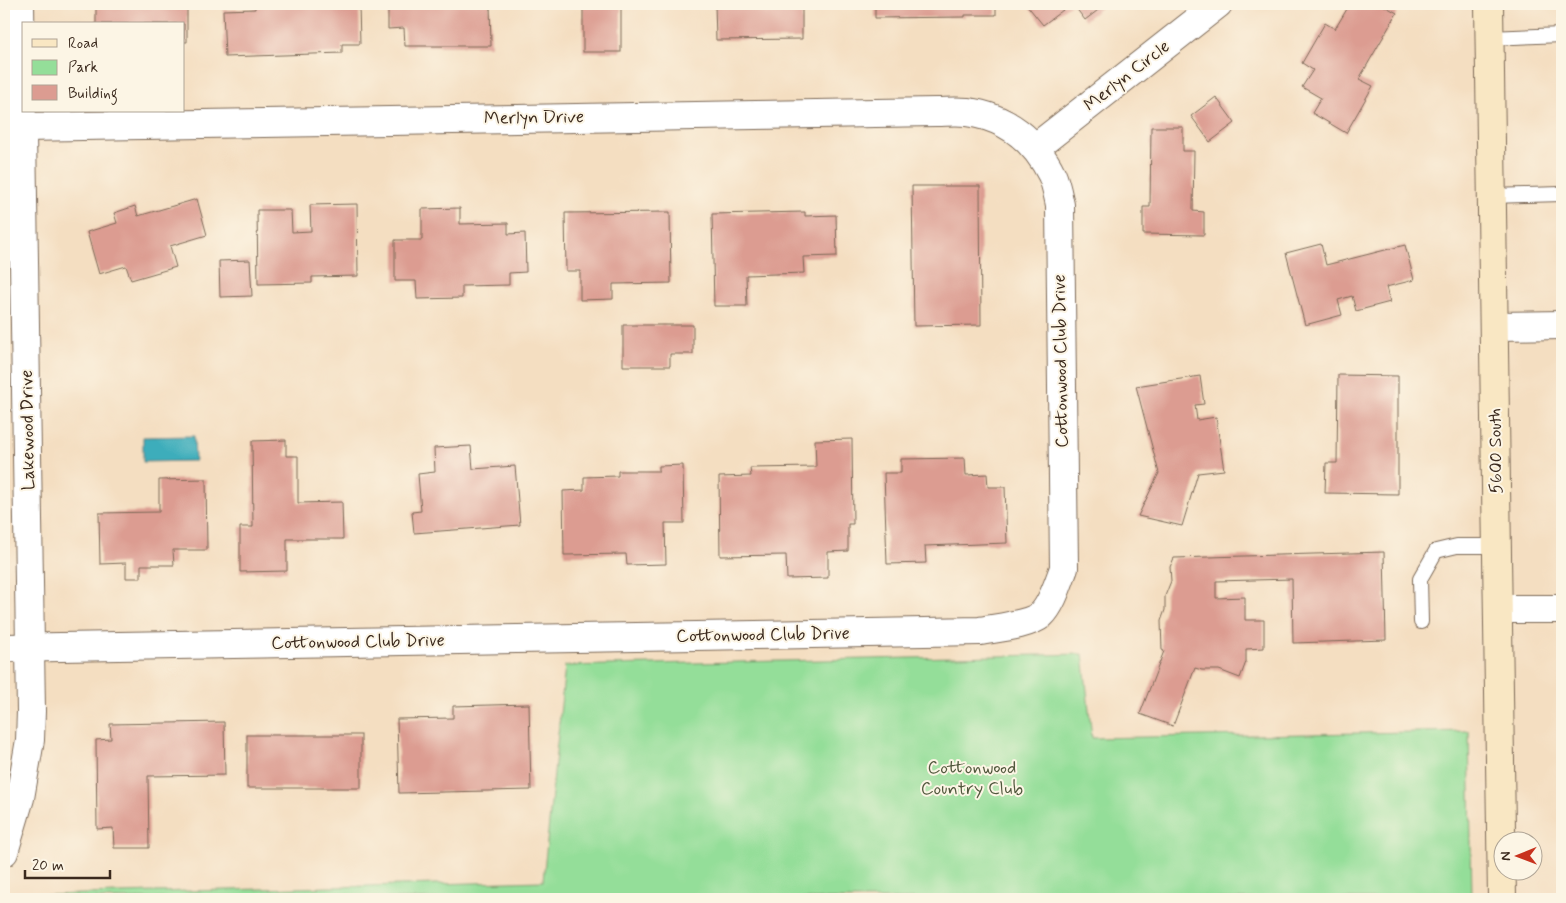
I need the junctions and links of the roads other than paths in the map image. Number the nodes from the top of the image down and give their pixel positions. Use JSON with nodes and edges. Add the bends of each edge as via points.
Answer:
{"nodes":[{"id":1,"x":20,"y":4,"type":"edge"},
{"id":2,"x":1218,"y":4,"type":"edge"},
{"id":3,"x":1489,"y":4,"type":"edge"},
{"id":4,"x":1562,"y":35,"type":"edge"},
{"id":5,"x":1490,"y":38,"type":"junction"},
{"id":6,"x":22,"y":85,"type":"edge"},
{"id":7,"x":23,"y":112,"type":"edge"},
{"id":8,"x":23,"y":126,"type":"junction"},
{"id":9,"x":1036,"y":147,"type":"junction"},
{"id":10,"x":1562,"y":194,"type":"edge"},
{"id":11,"x":1492,"y":196,"type":"junction"},
{"id":12,"x":1562,"y":325,"type":"edge"},
{"id":13,"x":1494,"y":326,"type":"junction"},
{"id":14,"x":1498,"y":546,"type":"junction"},
{"id":15,"x":1499,"y":609,"type":"junction"},
{"id":16,"x":1562,"y":609,"type":"edge"},
{"id":17,"x":1421,"y":622,"type":"dead end"},
{"id":18,"x":4,"y":648,"type":"edge"},
{"id":19,"x":31,"y":648,"type":"junction"},
{"id":20,"x":4,"y":852,"type":"edge"},
{"id":21,"x":1502,"y":899,"type":"edge"}],
"edges":[{"from":1,"to":6,"type":"street","name":"Lakewood Drive"},
{"from":2,"to":9,"type":"street","name":"Merlyn Circle"},
{"from":3,"to":5,"type":"main road","name":"5600 South"},
{"from":4,"to":5,"type":"lane"},
{"from":5,"to":11,"type":"main road","name":"5600 South"},
{"from":7,"to":8,"type":"street","name":"Lakewood Drive"},
{"from":8,"to":9,"type":"street","name":"Merlyn Drive","via":[[966,112],[990,117],[1013,129]]},
{"from":8,"to":19,"type":"street","name":"Lakewood Drive"},
{"from":9,"to":19,"type":"street","name":"Cottonwood Club Drive","via":[[1053,177],[1060,205],[1064,568],[1056,593],[1041,615],[1019,624],[980,631]]},
{"from":10,"to":11,"type":"lane"},
{"from":11,"to":13,"type":"main road","name":"5600 South"},
{"from":12,"to":13,"type":"street"},
{"from":13,"to":14,"type":"main road","name":"5600 South"},
{"from":14,"to":15,"type":"main road","name":"5600 South"},
{"from":14,"to":17,"type":"lane","via":[[1457,546],[1436,551],[1420,579]]},
{"from":15,"to":16,"type":"street"},
{"from":15,"to":21,"type":"main road","name":"5600 South"},
{"from":18,"to":19,"type":"street","name":"Cottonwood Club Drive"},
{"from":19,"to":20,"type":"street","name":"Lakewood Drive","via":[[30,740],[20,798]]}]}
